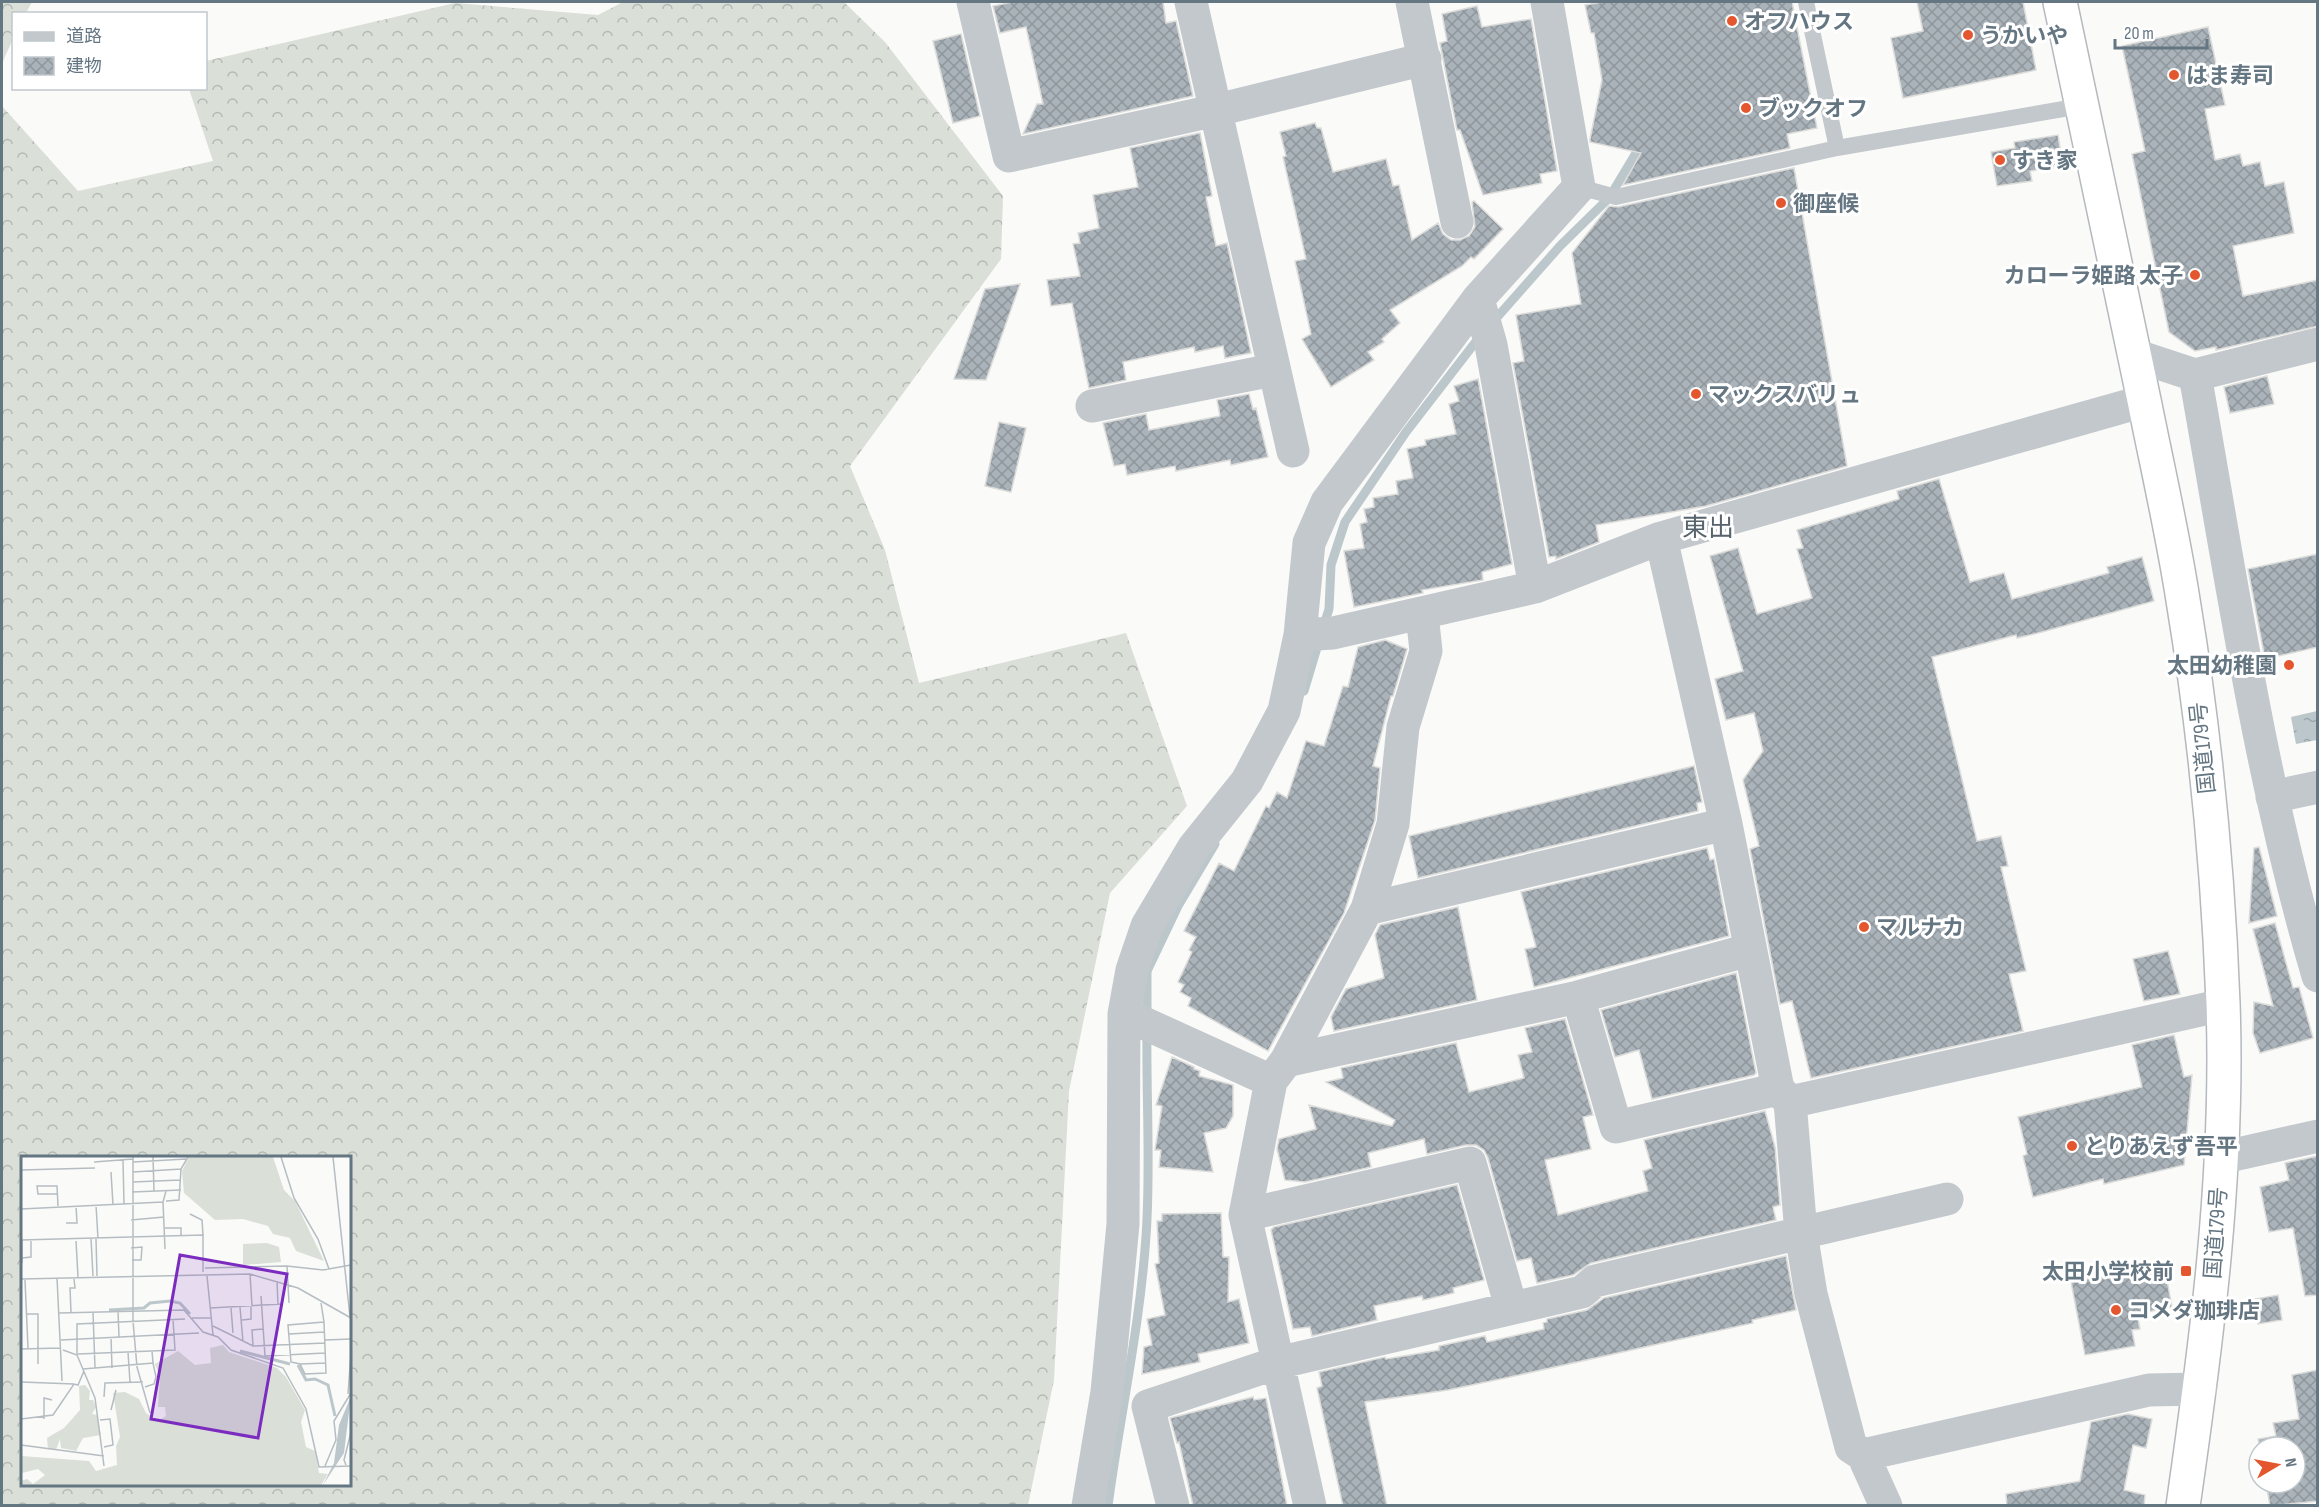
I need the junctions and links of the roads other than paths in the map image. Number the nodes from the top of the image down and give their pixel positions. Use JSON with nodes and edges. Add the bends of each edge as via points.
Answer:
{"nodes":[{"id":1,"x":973,"y":2,"type":"edge"},
{"id":2,"x":1191,"y":2,"type":"edge"},
{"id":3,"x":1412,"y":2,"type":"edge"},
{"id":4,"x":1547,"y":2,"type":"edge"},
{"id":5,"x":1806,"y":2,"type":"edge"},
{"id":6,"x":2060,"y":2,"type":"edge"},
{"id":7,"x":1425,"y":59,"type":"junction"},
{"id":8,"x":2081,"y":106,"type":"junction"},
{"id":9,"x":1217,"y":110,"type":"junction"},
{"id":10,"x":1837,"y":148,"type":"junction"},
{"id":11,"x":1579,"y":187,"type":"junction"},
{"id":12,"x":1456,"y":222,"type":"dead end"},
{"id":13,"x":1478,"y":299,"type":"junction"},
{"id":14,"x":2318,"y":344,"type":"edge"},
{"id":15,"x":2134,"y":355,"type":"junction"},
{"id":16,"x":1273,"y":370,"type":"junction"},
{"id":17,"x":2195,"y":375,"type":"junction"},
{"id":18,"x":2144,"y":401,"type":"junction"},
{"id":19,"x":1092,"y":406,"type":"dead end"},
{"id":20,"x":1293,"y":451,"type":"dead end"},
{"id":21,"x":1661,"y":538,"type":"junction"},
{"id":22,"x":1535,"y":587,"type":"junction"},
{"id":23,"x":1422,"y":614,"type":"junction"},
{"id":24,"x":1300,"y":635,"type":"junction"},
{"id":25,"x":2318,"y":786,"type":"edge"},
{"id":26,"x":2272,"y":797,"type":"junction"},
{"id":27,"x":1726,"y":824,"type":"junction"},
{"id":28,"x":1366,"y":909,"type":"junction"},
{"id":29,"x":1749,"y":950,"type":"junction"},
{"id":30,"x":2318,"y":976,"type":"edge"},
{"id":31,"x":1578,"y":997,"type":"junction"},
{"id":32,"x":2223,"y":1005,"type":"junction"},
{"id":33,"x":1124,"y":1014,"type":"junction"},
{"id":34,"x":1278,"y":1071,"type":"junction"},
{"id":35,"x":1784,"y":1095,"type":"junction"},
{"id":36,"x":2318,"y":1136,"type":"edge"},
{"id":37,"x":2220,"y":1158,"type":"junction"},
{"id":38,"x":1947,"y":1199,"type":"dead end"},
{"id":39,"x":1245,"y":1215,"type":"junction"},
{"id":40,"x":1801,"y":1233,"type":"junction"},
{"id":41,"x":1511,"y":1307,"type":"junction"},
{"id":42,"x":1277,"y":1363,"type":"junction"},
{"id":43,"x":2200,"y":1389,"type":"junction"},
{"id":44,"x":1107,"y":1392,"type":"junction"},
{"id":45,"x":1148,"y":1406,"type":"junction"},
{"id":46,"x":1863,"y":1455,"type":"junction"},
{"id":47,"x":1088,"y":1506,"type":"edge"},
{"id":48,"x":1173,"y":1506,"type":"edge"},
{"id":49,"x":1310,"y":1506,"type":"edge"},
{"id":50,"x":1886,"y":1506,"type":"edge"},
{"id":51,"x":2183,"y":1506,"type":"edge"}],
"edges":[{"from":1,"to":9,"type":"street","via":[[1009,156]]},
{"from":2,"to":9,"type":"street"},
{"from":3,"to":7,"type":"street"},
{"from":4,"to":11,"type":"street"},
{"from":5,"to":10,"type":"lane"},
{"from":6,"to":8,"type":"highway","name":"国道179号"},
{"from":7,"to":9,"type":"street"},
{"from":7,"to":12,"type":"street"},
{"from":8,"to":10,"type":"lane"},
{"from":8,"to":15,"type":"highway","name":"国道179号"},
{"from":9,"to":16,"type":"street"},
{"from":10,"to":11,"type":"lane","via":[[1616,197]]},
{"from":11,"to":13,"type":"street"},
{"from":13,"to":22,"type":"street","via":[[1491,345]]},
{"from":13,"to":24,"type":"street","via":[[1328,502],[1309,543]]},
{"from":14,"to":17,"type":"street"},
{"from":15,"to":17,"type":"street"},
{"from":15,"to":18,"type":"highway","name":"国道179号"},
{"from":16,"to":19,"type":"street"},
{"from":16,"to":20,"type":"street"},
{"from":17,"to":26,"type":"street"},
{"from":18,"to":21,"type":"street"},
{"from":18,"to":32,"type":"highway","name":"国道179号","via":[[2183,600],[2196,689]]},
{"from":21,"to":22,"type":"street"},
{"from":21,"to":27,"type":"street"},
{"from":22,"to":23,"type":"street"},
{"from":23,"to":24,"type":"street","via":[[1333,633]]},
{"from":23,"to":28,"type":"street","via":[[1426,651],[1402,727],[1393,824]]},
{"from":24,"to":33,"type":"street","via":[[1284,711],[1247,781],[1194,847],[1147,926],[1132,970]]},
{"from":25,"to":26,"type":"street"},
{"from":26,"to":30,"type":"street"},
{"from":27,"to":28,"type":"street"},
{"from":27,"to":29,"type":"street"},
{"from":28,"to":34,"type":"street"},
{"from":29,"to":31,"type":"street"},
{"from":29,"to":35,"type":"street"},
{"from":31,"to":34,"type":"street"},
{"from":31,"to":35,"type":"street","via":[[1616,1127]]},
{"from":32,"to":35,"type":"street"},
{"from":32,"to":37,"type":"highway","name":"国道179号"},
{"from":33,"to":34,"type":"street"},
{"from":33,"to":44,"type":"street","via":[[1123,1224]]},
{"from":34,"to":39,"type":"street"},
{"from":35,"to":40,"type":"street"},
{"from":36,"to":37,"type":"street"},
{"from":37,"to":43,"type":"highway","name":"国道179号"},
{"from":38,"to":40,"type":"street"},
{"from":39,"to":41,"type":"street","via":[[1470,1163]]},
{"from":39,"to":42,"type":"street"},
{"from":40,"to":41,"type":"street","via":[[1595,1281],[1582,1292]]},
{"from":40,"to":46,"type":"street","via":[[1811,1294],[1851,1447]]},
{"from":41,"to":42,"type":"street"},
{"from":42,"to":45,"type":"street"},
{"from":42,"to":49,"type":"street"},
{"from":43,"to":46,"type":"street","via":[[2149,1390]]},
{"from":43,"to":51,"type":"highway","name":"国道179号"},
{"from":44,"to":45,"type":"street"},
{"from":44,"to":47,"type":"street"},
{"from":45,"to":48,"type":"street"},
{"from":46,"to":50,"type":"street"}]}
